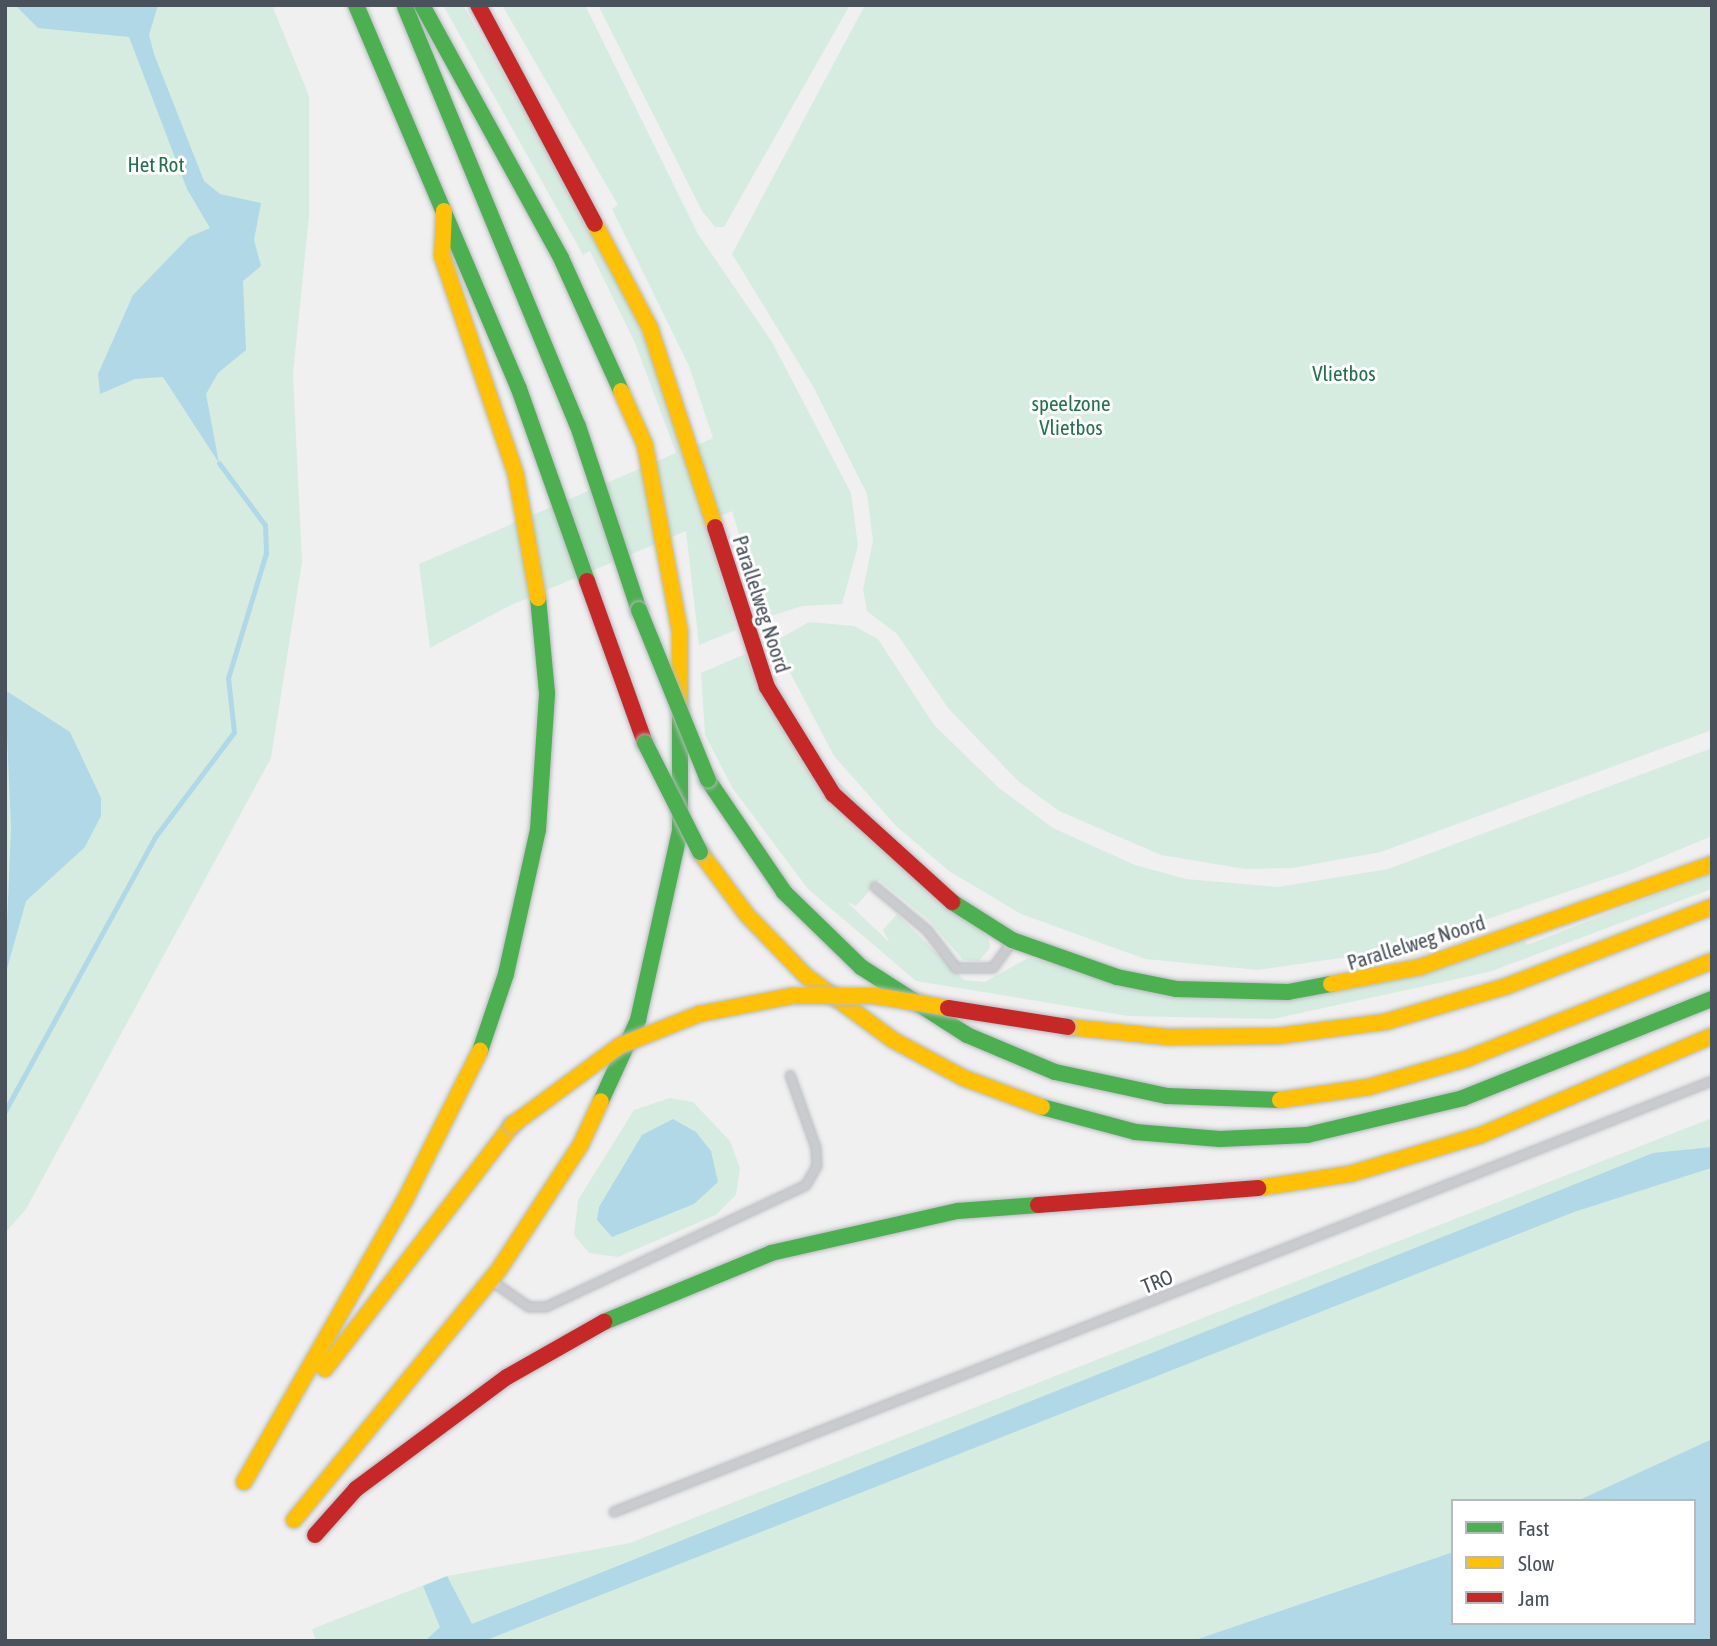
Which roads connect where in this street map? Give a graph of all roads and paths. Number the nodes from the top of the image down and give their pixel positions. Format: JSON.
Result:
{"nodes":[{"id":1,"x":356,"y":5,"type":"edge"},
{"id":2,"x":404,"y":5,"type":"edge"},
{"id":3,"x":422,"y":5,"type":"edge"},
{"id":4,"x":478,"y":5,"type":"edge"},
{"id":5,"x":494,"y":5,"type":"edge"},
{"id":6,"x":444,"y":211,"type":"junction"},
{"id":7,"x":1712,"y":849,"type":"edge"},
{"id":8,"x":1712,"y":864,"type":"edge"},
{"id":9,"x":875,"y":887,"type":"dead end"},
{"id":10,"x":1712,"y":907,"type":"edge"},
{"id":11,"x":1012,"y":940,"type":"junction"},
{"id":12,"x":1712,"y":961,"type":"edge"},
{"id":13,"x":1712,"y":999,"type":"edge"},
{"id":14,"x":1712,"y":1036,"type":"edge"},
{"id":15,"x":790,"y":1075,"type":"dead end"},
{"id":16,"x":1712,"y":1081,"type":"edge"},
{"id":17,"x":491,"y":1280,"type":"junction"},
{"id":18,"x":614,"y":1512,"type":"dead end"},
{"id":19,"x":294,"y":1520,"type":"dead end"},
{"id":20,"x":315,"y":1535,"type":"dead end"}],
"edges":[{"from":1,"to":6,"type":"highway"},
{"from":2,"to":12,"type":"highway","bridge":true},
{"from":3,"to":17,"type":"highway"},
{"from":4,"to":11,"type":"highway","name":"Parallelweg Noord"},
{"from":5,"to":7,"type":"highway","name":"Parallelweg Noord"},
{"from":6,"to":10,"type":"highway","bridge":true},
{"from":6,"to":13,"type":"highway","bridge":true},
{"from":8,"to":11,"type":"highway","name":"Parallelweg Noord"},
{"from":9,"to":11,"type":"lane"},
{"from":14,"to":20,"type":"highway"},
{"from":15,"to":17,"type":"lane"},
{"from":16,"to":18,"type":"lane","name":"TRO"},
{"from":17,"to":19,"type":"highway"}]}
